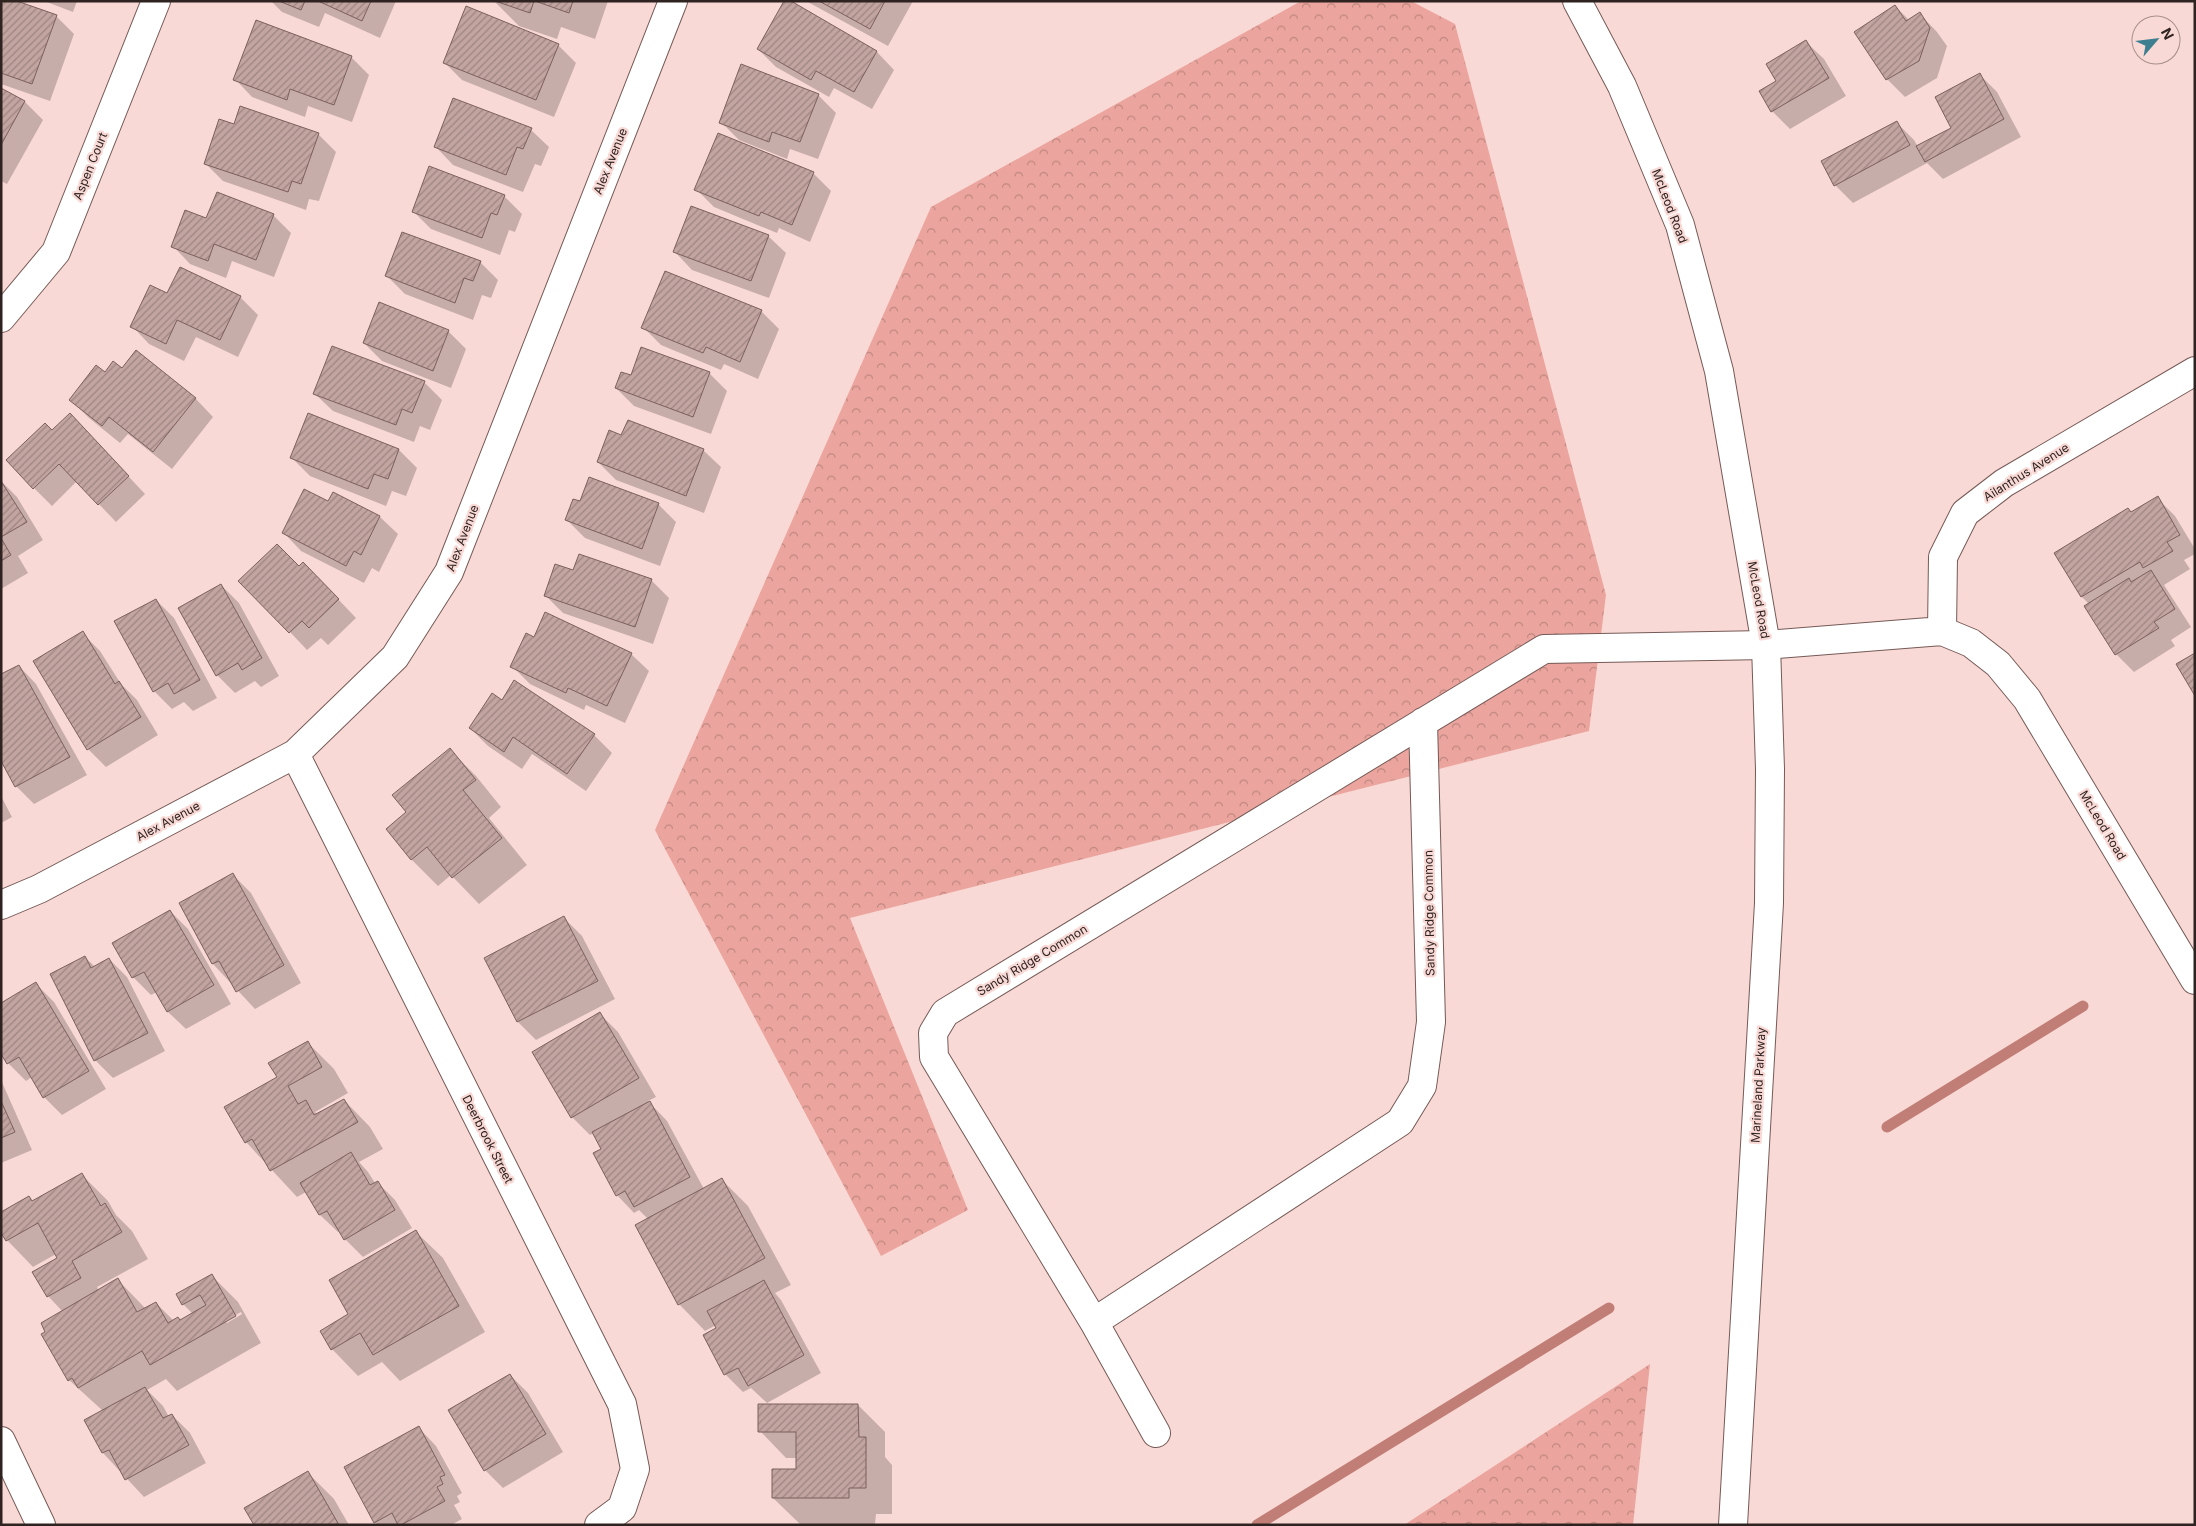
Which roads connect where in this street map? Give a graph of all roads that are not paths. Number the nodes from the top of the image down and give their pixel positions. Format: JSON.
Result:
{"nodes":[{"id":1,"x":156,"y":1,"type":"edge"},
{"id":2,"x":673,"y":1,"type":"edge"},
{"id":3,"x":1577,"y":1,"type":"edge"},
{"id":4,"x":1,"y":318,"type":"edge"},
{"id":5,"x":2195,"y":371,"type":"edge"},
{"id":6,"x":1942,"y":630,"type":"junction"},
{"id":7,"x":1766,"y":645,"type":"junction"},
{"id":8,"x":1424,"y":722,"type":"junction"},
{"id":9,"x":295,"y":754,"type":"junction"},
{"id":10,"x":1,"y":905,"type":"edge"},
{"id":11,"x":2195,"y":980,"type":"edge"},
{"id":12,"x":1094,"y":1322,"type":"junction"},
{"id":13,"x":1156,"y":1433,"type":"dead end"},
{"id":14,"x":1,"y":1441,"type":"edge"},
{"id":15,"x":41,"y":1525,"type":"edge"},
{"id":16,"x":600,"y":1525,"type":"edge"},
{"id":17,"x":1733,"y":1525,"type":"edge"}],
"edges":[{"from":1,"to":4,"type":"street","name":"Aspen Court"},
{"from":2,"to":9,"type":"street","name":"Alex Avenue"},
{"from":3,"to":7,"type":"street","name":"McLeod Road"},
{"from":5,"to":6,"type":"street","name":"Ailanthus Avenue"},
{"from":6,"to":7,"type":"street","name":"McLeod Road"},
{"from":6,"to":11,"type":"street","name":"McLeod Road"},
{"from":7,"to":8,"type":"street","name":"Sandy Ridge Common"},
{"from":7,"to":17,"type":"street","name":"Marineland Parkway"},
{"from":8,"to":12,"type":"street","name":"Sandy Ridge Common"},
{"from":8,"to":12,"type":"street","name":"Sandy Ridge Common"},
{"from":9,"to":10,"type":"street","name":"Alex Avenue"},
{"from":9,"to":16,"type":"street","name":"Deerbrook Street"},
{"from":12,"to":13,"type":"street","name":"Sandy Ridge Common"},
{"from":14,"to":15,"type":"street"}]}
